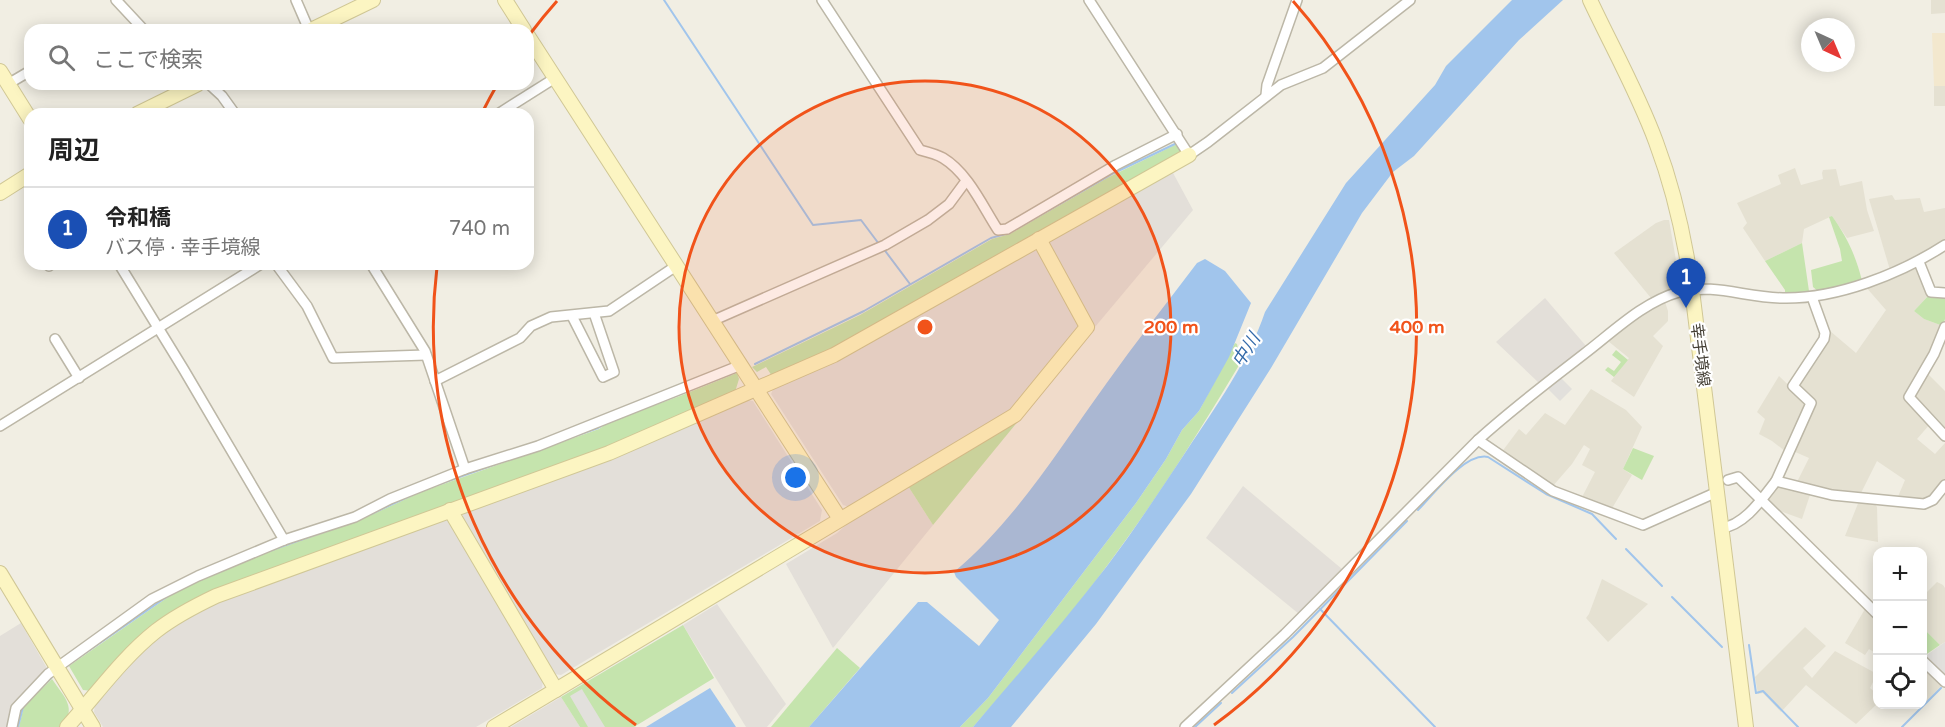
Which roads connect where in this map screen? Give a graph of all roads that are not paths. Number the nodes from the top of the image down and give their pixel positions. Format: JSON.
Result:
{"nodes":[{"id":1,"x":116,"y":0,"type":"edge"},
{"id":2,"x":296,"y":0,"type":"edge"},
{"id":3,"x":373,"y":0,"type":"edge"},
{"id":4,"x":505,"y":0,"type":"edge"},
{"id":5,"x":822,"y":0,"type":"edge"},
{"id":6,"x":1089,"y":0,"type":"edge"},
{"id":7,"x":1297,"y":0,"type":"edge"},
{"id":8,"x":1410,"y":0,"type":"edge"},
{"id":9,"x":1591,"y":3,"type":"edge"},
{"id":10,"x":138,"y":24,"type":"edge"},
{"id":11,"x":307,"y":24,"type":"edge"},
{"id":12,"x":323,"y":24,"type":"edge"},
{"id":13,"x":520,"y":24,"type":"edge"},
{"id":14,"x":534,"y":45,"type":"edge"},
{"id":15,"x":0,"y":71,"type":"edge"},
{"id":16,"x":24,"y":75,"type":"edge"},
{"id":17,"x":555,"y":78,"type":"junction"},
{"id":18,"x":8,"y":84,"type":"junction"},
{"id":19,"x":186,"y":90,"type":"edge"},
{"id":20,"x":216,"y":90,"type":"edge"},
{"id":21,"x":1266,"y":95,"type":"junction"},
{"id":22,"x":149,"y":108,"type":"edge"},
{"id":23,"x":231,"y":108,"type":"edge"},
{"id":24,"x":508,"y":108,"type":"edge"},
{"id":25,"x":24,"y":109,"type":"edge"},
{"id":26,"x":1177,"y":134,"type":"junction"},
{"id":27,"x":1189,"y":154,"type":"junction"},
{"id":28,"x":24,"y":178,"type":"edge"},
{"id":29,"x":966,"y":181,"type":"junction"},
{"id":30,"x":0,"y":193,"type":"edge"},
{"id":31,"x":1039,"y":239,"type":"junction"},
{"id":32,"x":1945,"y":245,"type":"edge"},
{"id":33,"x":1919,"y":262,"type":"junction"},
{"id":34,"x":676,"y":266,"type":"junction"},
{"id":35,"x":123,"y":270,"type":"edge"},
{"id":36,"x":251,"y":270,"type":"edge"},
{"id":37,"x":280,"y":270,"type":"edge"},
{"id":38,"x":375,"y":270,"type":"edge"},
{"id":39,"x":1692,"y":290,"type":"junction"},
{"id":40,"x":1945,"y":293,"type":"edge"},
{"id":41,"x":1812,"y":297,"type":"junction"},
{"id":42,"x":594,"y":314,"type":"junction"},
{"id":43,"x":572,"y":316,"type":"junction"},
{"id":44,"x":712,"y":321,"type":"junction"},
{"id":45,"x":1945,"y":327,"type":"edge"},
{"id":46,"x":158,"y":329,"type":"junction"},
{"id":47,"x":55,"y":339,"type":"dead end"},
{"id":48,"x":426,"y":355,"type":"junction"},
{"id":49,"x":741,"y":365,"type":"junction"},
{"id":50,"x":79,"y":378,"type":"junction"},
{"id":51,"x":435,"y":381,"type":"junction"},
{"id":52,"x":756,"y":389,"type":"junction"},
{"id":53,"x":0,"y":426,"type":"edge"},
{"id":54,"x":1945,"y":436,"type":"edge"},
{"id":55,"x":1478,"y":440,"type":"junction"},
{"id":56,"x":465,"y":469,"type":"junction"},
{"id":57,"x":1728,"y":480,"type":"dead end"},
{"id":58,"x":1776,"y":482,"type":"junction"},
{"id":59,"x":1945,"y":485,"type":"edge"},
{"id":60,"x":1717,"y":492,"type":"junction"},
{"id":61,"x":1761,"y":500,"type":"junction"},
{"id":62,"x":450,"y":510,"type":"junction"},
{"id":63,"x":840,"y":519,"type":"junction"},
{"id":64,"x":1721,"y":528,"type":"junction"},
{"id":65,"x":284,"y":540,"type":"junction"},
{"id":66,"x":0,"y":573,"type":"edge"},
{"id":67,"x":1873,"y":610,"type":"edge"},
{"id":68,"x":1927,"y":664,"type":"edge"},
{"id":69,"x":57,"y":667,"type":"junction"},
{"id":70,"x":1945,"y":682,"type":"edge"},
{"id":71,"x":556,"y":690,"type":"junction"},
{"id":72,"x":83,"y":709,"type":"junction"},
{"id":73,"x":12,"y":727,"type":"edge"},
{"id":74,"x":67,"y":727,"type":"edge"},
{"id":75,"x":93,"y":727,"type":"edge"},
{"id":76,"x":494,"y":727,"type":"edge"},
{"id":77,"x":1185,"y":727,"type":"edge"},
{"id":78,"x":1746,"y":727,"type":"edge"}],
"edges":[{"from":1,"to":10,"type":"street"},
{"from":2,"to":11,"type":"street"},
{"from":3,"to":12,"type":"street"},
{"from":4,"to":13,"type":"street"},
{"from":5,"to":29,"type":"street"},
{"from":6,"to":26,"type":"street"},
{"from":7,"to":21,"type":"street"},
{"from":8,"to":21,"type":"street"},
{"from":9,"to":39,"type":"street","name":"幸手境線"},
{"from":14,"to":17,"type":"street"},
{"from":15,"to":18,"type":"street"},
{"from":16,"to":18,"type":"street"},
{"from":17,"to":24,"type":"street"},
{"from":17,"to":34,"type":"street"},
{"from":18,"to":25,"type":"street"},
{"from":19,"to":22,"type":"street"},
{"from":20,"to":23,"type":"street"},
{"from":21,"to":27,"type":"street"},
{"from":26,"to":27,"type":"street"},
{"from":26,"to":29,"type":"street"},
{"from":27,"to":31,"type":"street"},
{"from":28,"to":30,"type":"street"},
{"from":29,"to":44,"type":"street"},
{"from":31,"to":52,"type":"street"},
{"from":31,"to":63,"type":"street"},
{"from":32,"to":33,"type":"street"},
{"from":33,"to":40,"type":"street"},
{"from":33,"to":41,"type":"street"},
{"from":34,"to":42,"type":"street"},
{"from":34,"to":44,"type":"street"},
{"from":35,"to":46,"type":"street"},
{"from":36,"to":46,"type":"street"},
{"from":37,"to":48,"type":"street"},
{"from":38,"to":48,"type":"street"},
{"from":39,"to":41,"type":"street"},
{"from":39,"to":55,"type":"street"},
{"from":39,"to":60,"type":"street","name":"幸手境線"},
{"from":41,"to":58,"type":"street"},
{"from":42,"to":43,"type":"street"},
{"from":42,"to":43,"type":"street"},
{"from":43,"to":51,"type":"street"},
{"from":44,"to":49,"type":"street"},
{"from":45,"to":54,"type":"street"},
{"from":46,"to":50,"type":"street"},
{"from":46,"to":65,"type":"street"},
{"from":47,"to":50,"type":"street"},
{"from":48,"to":51,"type":"street"},
{"from":49,"to":52,"type":"street"},
{"from":49,"to":56,"type":"street"},
{"from":50,"to":53,"type":"street"},
{"from":51,"to":56,"type":"street"},
{"from":52,"to":62,"type":"street"},
{"from":52,"to":63,"type":"street"},
{"from":55,"to":60,"type":"street"},
{"from":55,"to":77,"type":"street"},
{"from":56,"to":65,"type":"street"},
{"from":57,"to":61,"type":"street"},
{"from":58,"to":59,"type":"street"},
{"from":58,"to":61,"type":"street"},
{"from":60,"to":64,"type":"street","name":"幸手境線"},
{"from":61,"to":64,"type":"street"},
{"from":61,"to":67,"type":"street"},
{"from":62,"to":71,"type":"street"},
{"from":62,"to":72,"type":"street"},
{"from":63,"to":71,"type":"street"},
{"from":64,"to":78,"type":"street","name":"幸手境線"},
{"from":65,"to":69,"type":"street"},
{"from":66,"to":69,"type":"street"},
{"from":68,"to":70,"type":"street"},
{"from":69,"to":72,"type":"street"},
{"from":69,"to":73,"type":"street"},
{"from":71,"to":76,"type":"street"},
{"from":72,"to":74,"type":"street"},
{"from":72,"to":75,"type":"street"}]}
